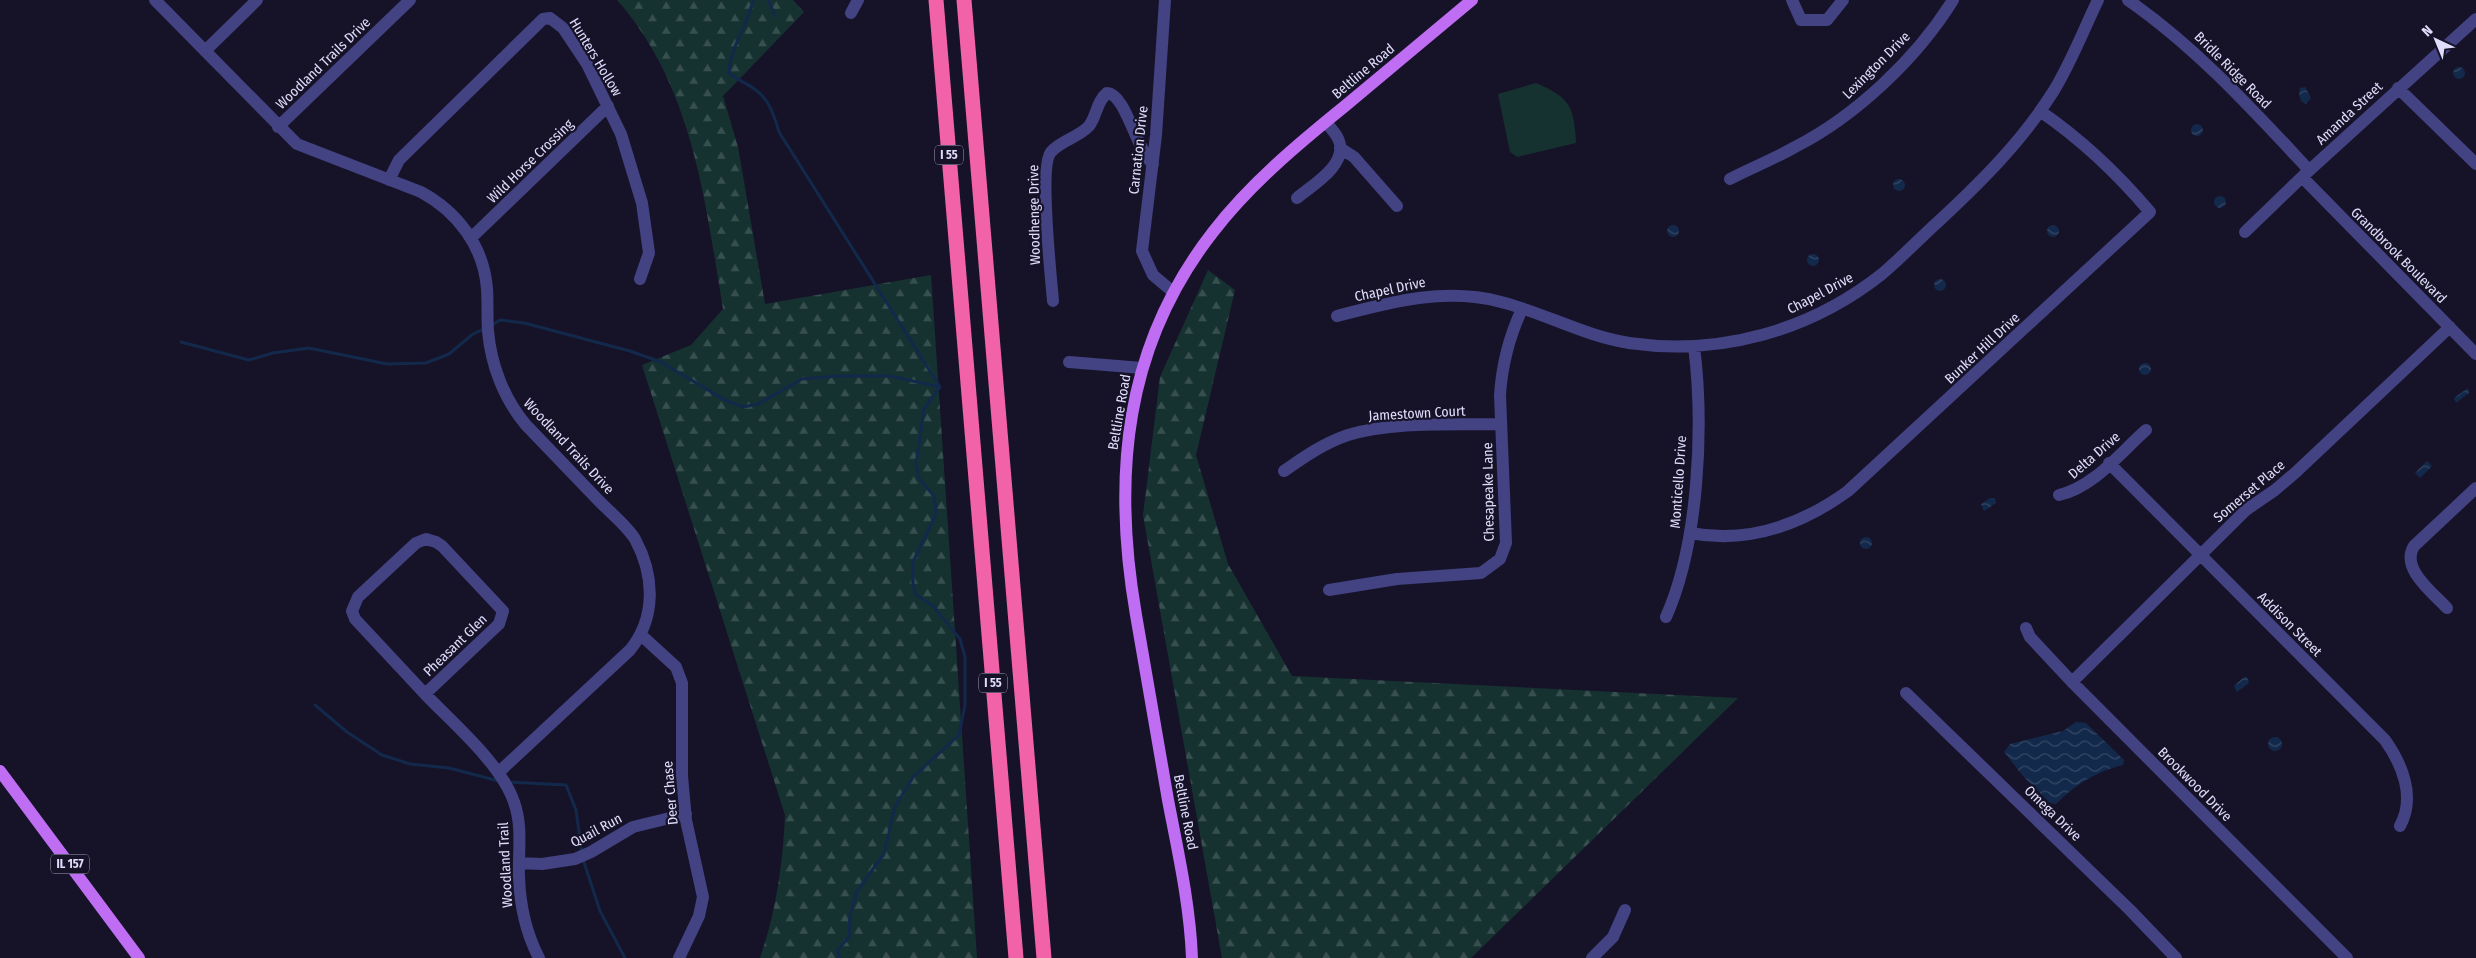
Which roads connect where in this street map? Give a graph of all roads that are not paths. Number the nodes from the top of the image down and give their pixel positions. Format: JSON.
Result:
{"nodes":[{"id":1,"x":155,"y":0,"type":"edge"},
{"id":2,"x":257,"y":0,"type":"edge"},
{"id":3,"x":410,"y":0,"type":"edge"},
{"id":4,"x":858,"y":0,"type":"edge"},
{"id":5,"x":936,"y":0,"type":"edge"},
{"id":6,"x":964,"y":0,"type":"edge"},
{"id":7,"x":1165,"y":0,"type":"edge"},
{"id":8,"x":1472,"y":0,"type":"edge"},
{"id":9,"x":1792,"y":0,"type":"edge"},
{"id":10,"x":1843,"y":0,"type":"edge"},
{"id":11,"x":1953,"y":0,"type":"edge"},
{"id":12,"x":2098,"y":0,"type":"edge"},
{"id":13,"x":2128,"y":0,"type":"edge"},
{"id":14,"x":851,"y":13,"type":"dead end"},
{"id":15,"x":2476,"y":19,"type":"edge"},
{"id":16,"x":205,"y":51,"type":"junction"},
{"id":17,"x":2398,"y":88,"type":"junction"},
{"id":18,"x":608,"y":106,"type":"junction"},
{"id":19,"x":2040,"y":111,"type":"junction"},
{"id":20,"x":1326,"y":122,"type":"junction"},
{"id":21,"x":278,"y":127,"type":"junction"},
{"id":22,"x":1340,"y":148,"type":"junction"},
{"id":23,"x":1153,"y":164,"type":"junction"},
{"id":24,"x":2476,"y":164,"type":"edge"},
{"id":25,"x":2305,"y":174,"type":"junction"},
{"id":26,"x":1730,"y":179,"type":"dead end"},
{"id":27,"x":389,"y":180,"type":"junction"},
{"id":28,"x":1297,"y":198,"type":"dead end"},
{"id":29,"x":1397,"y":206,"type":"dead end"},
{"id":30,"x":2244,"y":232,"type":"dead end"},
{"id":31,"x":472,"y":237,"type":"junction"},
{"id":32,"x":640,"y":279,"type":"dead end"},
{"id":33,"x":1173,"y":292,"type":"junction"},
{"id":34,"x":1052,"y":301,"type":"dead end"},
{"id":35,"x":1522,"y":309,"type":"junction"},
{"id":36,"x":1337,"y":316,"type":"dead end"},
{"id":37,"x":2450,"y":327,"type":"junction"},
{"id":38,"x":1694,"y":346,"type":"junction"},
{"id":39,"x":2476,"y":354,"type":"edge"},
{"id":40,"x":1069,"y":362,"type":"dead end"},
{"id":41,"x":1142,"y":368,"type":"junction"},
{"id":42,"x":1501,"y":424,"type":"junction"},
{"id":43,"x":2146,"y":430,"type":"dead end"},
{"id":44,"x":2109,"y":463,"type":"junction"},
{"id":45,"x":1284,"y":470,"type":"dead end"},
{"id":46,"x":2476,"y":488,"type":"edge"},
{"id":47,"x":2059,"y":495,"type":"dead end"},
{"id":48,"x":1690,"y":533,"type":"junction"},
{"id":49,"x":2199,"y":555,"type":"junction"},
{"id":50,"x":1328,"y":590,"type":"dead end"},
{"id":51,"x":2447,"y":608,"type":"dead end"},
{"id":52,"x":1666,"y":617,"type":"dead end"},
{"id":53,"x":2026,"y":628,"type":"dead end"},
{"id":54,"x":641,"y":635,"type":"junction"},
{"id":55,"x":2072,"y":682,"type":"junction"},
{"id":56,"x":1906,"y":693,"type":"dead end"},
{"id":57,"x":425,"y":694,"type":"junction"},
{"id":58,"x":0,"y":771,"type":"edge"},
{"id":59,"x":499,"y":772,"type":"junction"},
{"id":60,"x":686,"y":814,"type":"junction"},
{"id":61,"x":2400,"y":826,"type":"dead end"},
{"id":62,"x":519,"y":863,"type":"junction"},
{"id":63,"x":1625,"y":910,"type":"dead end"},
{"id":64,"x":139,"y":958,"type":"edge"},
{"id":65,"x":539,"y":958,"type":"edge"},
{"id":66,"x":679,"y":958,"type":"edge"},
{"id":67,"x":1016,"y":958,"type":"edge"},
{"id":68,"x":1044,"y":958,"type":"edge"},
{"id":69,"x":1192,"y":958,"type":"edge"},
{"id":70,"x":1592,"y":958,"type":"edge"},
{"id":71,"x":2176,"y":958,"type":"edge"},
{"id":72,"x":2347,"y":958,"type":"edge"}],
"edges":[{"from":1,"to":16,"type":"street","name":"Woodland Trails Drive"},
{"from":2,"to":16,"type":"street"},
{"from":3,"to":21,"type":"street","name":"Woodland Trails Drive"},
{"from":4,"to":14,"type":"street"},
{"from":5,"to":67,"type":"highway","number":"I 55"},
{"from":6,"to":68,"type":"highway","number":"I 55"},
{"from":7,"to":23,"type":"street","name":"Carnation Drive"},
{"from":8,"to":20,"type":"main road","name":"Beltline Road"},
{"from":9,"to":10,"type":"street"},
{"from":11,"to":26,"type":"street","name":"Lexington Drive"},
{"from":12,"to":19,"type":"street","name":"Chapel Drive"},
{"from":13,"to":25,"type":"street","name":"Bridle Ridge Road"},
{"from":15,"to":17,"type":"street","name":"Amanda Street"},
{"from":16,"to":21,"type":"street","name":"Woodland Trails Drive"},
{"from":17,"to":24,"type":"street"},
{"from":17,"to":25,"type":"street","name":"Amanda Street"},
{"from":18,"to":27,"type":"street","name":"Hunters Hollow"},
{"from":18,"to":31,"type":"street","name":"Wild Horse Crossing"},
{"from":18,"to":32,"type":"street","name":"Hunters Hollow"},
{"from":19,"to":38,"type":"street","name":"Chapel Drive"},
{"from":19,"to":48,"type":"street","name":"Bunker Hill Drive"},
{"from":20,"to":22,"type":"street"},
{"from":20,"to":33,"type":"main road","name":"Beltline Road"},
{"from":21,"to":27,"type":"street","name":"Woodland Trails Drive"},
{"from":22,"to":28,"type":"street"},
{"from":22,"to":29,"type":"street"},
{"from":23,"to":33,"type":"street","name":"Carnation Drive"},
{"from":23,"to":34,"type":"street","name":"Woodhenge Drive"},
{"from":25,"to":30,"type":"street","name":"Amanda Street"},
{"from":25,"to":37,"type":"street","name":"Grandbrook Boulevard"},
{"from":27,"to":31,"type":"street","name":"Woodland Trails Drive"},
{"from":31,"to":54,"type":"street","name":"Woodland Trails Drive"},
{"from":33,"to":41,"type":"main road","name":"Beltline Road"},
{"from":35,"to":36,"type":"street","name":"Chapel Drive"},
{"from":35,"to":38,"type":"street","name":"Chapel Drive"},
{"from":35,"to":42,"type":"street","name":"Chesapeake Lane"},
{"from":37,"to":39,"type":"street","name":"Grandbrook Boulevard"},
{"from":37,"to":49,"type":"street","name":"Somerset Place"},
{"from":38,"to":48,"type":"street","name":"Monticello Drive"},
{"from":40,"to":41,"type":"street"},
{"from":41,"to":69,"type":"main road","name":"Beltline Road"},
{"from":42,"to":45,"type":"street","name":"Jamestown Court"},
{"from":42,"to":50,"type":"street","name":"Chesapeake Lane"},
{"from":43,"to":44,"type":"street","name":"Delta Drive"},
{"from":44,"to":47,"type":"street","name":"Delta Drive"},
{"from":44,"to":49,"type":"street","name":"Addison Street"},
{"from":46,"to":51,"type":"street"},
{"from":48,"to":52,"type":"street","name":"Monticello Drive"},
{"from":49,"to":55,"type":"street","name":"Somerset Place"},
{"from":49,"to":61,"type":"street","name":"Addison Street"},
{"from":53,"to":55,"type":"street","name":"Brookwood Drive"},
{"from":54,"to":59,"type":"street","name":"Woodland Trails Drive"},
{"from":54,"to":60,"type":"street","name":"Deer Chase"},
{"from":55,"to":72,"type":"street","name":"Brookwood Drive"},
{"from":56,"to":71,"type":"street","name":"Omega Drive"},
{"from":57,"to":57,"type":"street","name":"Pheasant Glen"},
{"from":57,"to":59,"type":"street","name":"Pheasant Glen"},
{"from":58,"to":64,"type":"main road","number":"IL 157"},
{"from":59,"to":62,"type":"street","name":"Woodland Trail"},
{"from":60,"to":62,"type":"street","name":"Quail Run"},
{"from":60,"to":66,"type":"street","name":"Deer Chase"},
{"from":62,"to":65,"type":"street","name":"Woodland Trail"},
{"from":63,"to":70,"type":"street"}]}
